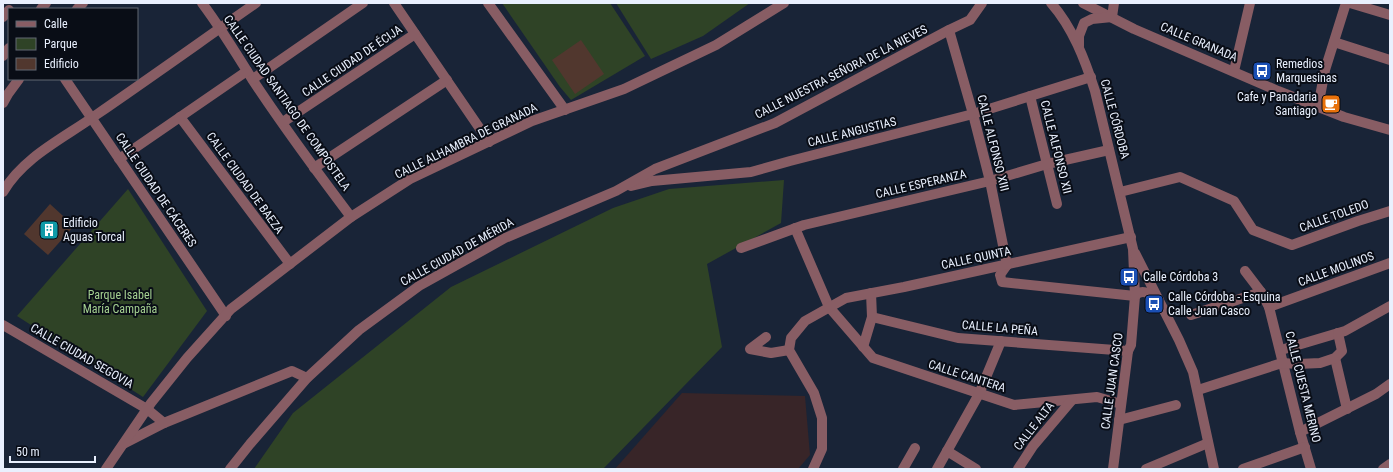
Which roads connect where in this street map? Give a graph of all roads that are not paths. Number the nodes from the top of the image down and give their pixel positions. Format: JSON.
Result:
{"nodes":[{"id":1,"x":202,"y":3,"type":"edge"},
{"id":2,"x":256,"y":3,"type":"edge"},
{"id":3,"x":363,"y":3,"type":"edge"},
{"id":4,"x":394,"y":3,"type":"edge"},
{"id":5,"x":488,"y":3,"type":"edge"},
{"id":6,"x":784,"y":3,"type":"edge"},
{"id":7,"x":982,"y":3,"type":"edge"},
{"id":8,"x":1051,"y":3,"type":"edge"},
{"id":9,"x":1083,"y":3,"type":"edge"},
{"id":10,"x":1114,"y":3,"type":"edge"},
{"id":11,"x":1250,"y":3,"type":"edge"},
{"id":12,"x":1346,"y":3,"type":"edge"},
{"id":13,"x":1350,"y":3,"type":"edge"},
{"id":14,"x":1390,"y":15,"type":"edge"},
{"id":15,"x":1112,"y":17,"type":"junction"},
{"id":16,"x":220,"y":28,"type":"junction"},
{"id":17,"x":949,"y":30,"type":"junction"},
{"id":18,"x":415,"y":34,"type":"junction"},
{"id":19,"x":1334,"y":42,"type":"junction"},
{"id":20,"x":1080,"y":51,"type":"junction"},
{"id":21,"x":1390,"y":60,"type":"edge"},
{"id":22,"x":1234,"y":71,"type":"junction"},
{"id":23,"x":250,"y":75,"type":"junction"},
{"id":24,"x":1091,"y":77,"type":"junction"},
{"id":25,"x":18,"y":80,"type":"edge"},
{"id":26,"x":66,"y":80,"type":"edge"},
{"id":27,"x":447,"y":80,"type":"junction"},
{"id":28,"x":1030,"y":96,"type":"junction"},
{"id":29,"x":3,"y":103,"type":"edge"},
{"id":30,"x":1318,"y":107,"type":"junction"},
{"id":31,"x":565,"y":110,"type":"junction"},
{"id":32,"x":973,"y":114,"type":"junction"},
{"id":33,"x":180,"y":117,"type":"junction"},
{"id":34,"x":92,"y":118,"type":"junction"},
{"id":35,"x":283,"y":122,"type":"junction"},
{"id":36,"x":1390,"y":130,"type":"edge"},
{"id":37,"x":489,"y":142,"type":"junction"},
{"id":38,"x":1109,"y":150,"type":"junction"},
{"id":39,"x":119,"y":159,"type":"junction"},
{"id":40,"x":1047,"y":164,"type":"junction"},
{"id":41,"x":314,"y":168,"type":"junction"},
{"id":42,"x":990,"y":181,"type":"junction"},
{"id":43,"x":4,"y":186,"type":"edge"},
{"id":44,"x":616,"y":191,"type":"junction"},
{"id":45,"x":1120,"y":192,"type":"junction"},
{"id":46,"x":1057,"y":204,"type":"dead end"},
{"id":47,"x":1390,"y":210,"type":"edge"},
{"id":48,"x":351,"y":217,"type":"junction"},
{"id":49,"x":795,"y":228,"type":"junction"},
{"id":50,"x":1131,"y":237,"type":"junction"},
{"id":51,"x":740,"y":248,"type":"dead end"},
{"id":52,"x":1133,"y":249,"type":"junction"},
{"id":53,"x":1390,"y":263,"type":"edge"},
{"id":54,"x":290,"y":264,"type":"junction"},
{"id":55,"x":1006,"y":265,"type":"junction"},
{"id":56,"x":1245,"y":271,"type":"dead end"},
{"id":57,"x":1261,"y":292,"type":"junction"},
{"id":58,"x":871,"y":293,"type":"junction"},
{"id":59,"x":1135,"y":296,"type":"junction"},
{"id":60,"x":1160,"y":301,"type":"junction"},
{"id":61,"x":1390,"y":306,"type":"edge"},
{"id":62,"x":829,"y":307,"type":"junction"},
{"id":63,"x":1269,"y":307,"type":"junction"},
{"id":64,"x":1191,"y":315,"type":"dead end"},
{"id":65,"x":226,"y":316,"type":"junction"},
{"id":66,"x":872,"y":317,"type":"junction"},
{"id":67,"x":3,"y":325,"type":"edge"},
{"id":68,"x":1338,"y":333,"type":"junction"},
{"id":69,"x":766,"y":337,"type":"dead end"},
{"id":70,"x":1001,"y":341,"type":"junction"},
{"id":71,"x":863,"y":347,"type":"junction"},
{"id":72,"x":789,"y":350,"type":"junction"},
{"id":73,"x":1281,"y":350,"type":"junction"},
{"id":74,"x":1128,"y":351,"type":"junction"},
{"id":75,"x":1335,"y":358,"type":"junction"},
{"id":76,"x":1282,"y":363,"type":"junction"},
{"id":77,"x":307,"y":378,"type":"junction"},
{"id":78,"x":1390,"y":384,"type":"edge"},
{"id":79,"x":1198,"y":390,"type":"junction"},
{"id":80,"x":979,"y":394,"type":"junction"},
{"id":81,"x":1072,"y":400,"type":"junction"},
{"id":82,"x":1121,"y":404,"type":"junction"},
{"id":83,"x":1176,"y":405,"type":"dead end"},
{"id":84,"x":147,"y":409,"type":"junction"},
{"id":85,"x":1347,"y":409,"type":"junction"},
{"id":86,"x":1119,"y":420,"type":"junction"},
{"id":87,"x":164,"y":423,"type":"junction"},
{"id":88,"x":1300,"y":432,"type":"junction"},
{"id":89,"x":123,"y":443,"type":"junction"},
{"id":90,"x":1208,"y":443,"type":"junction"},
{"id":91,"x":1305,"y":447,"type":"junction"},
{"id":92,"x":915,"y":448,"type":"dead end"},
{"id":93,"x":947,"y":451,"type":"junction"},
{"id":94,"x":1390,"y":464,"type":"edge"},
{"id":95,"x":106,"y":469,"type":"edge"},
{"id":96,"x":230,"y":469,"type":"edge"},
{"id":97,"x":813,"y":469,"type":"edge"},
{"id":98,"x":903,"y":469,"type":"edge"},
{"id":99,"x":937,"y":469,"type":"edge"},
{"id":100,"x":976,"y":469,"type":"edge"},
{"id":101,"x":1018,"y":469,"type":"edge"},
{"id":102,"x":1113,"y":469,"type":"edge"},
{"id":103,"x":1146,"y":469,"type":"edge"},
{"id":104,"x":1214,"y":469,"type":"edge"},
{"id":105,"x":1243,"y":469,"type":"edge"},
{"id":106,"x":1311,"y":469,"type":"edge"},
{"id":107,"x":1383,"y":469,"type":"edge"}],
"edges":[{"from":1,"to":16,"type":"street","name":"CALLE CIUDAD SANTIAGO DE COMPOSTELA"},
{"from":2,"to":16,"type":"street"},
{"from":3,"to":23,"type":"street"},
{"from":4,"to":18,"type":"street"},
{"from":5,"to":31,"type":"street"},
{"from":6,"to":31,"type":"street","name":"CALLE ALHAMBRA DE GRANADA"},
{"from":7,"to":17,"type":"street","name":"CALLE NUESTRA SEÑORA DE LA NIEVES"},
{"from":8,"to":20,"type":"street","name":"CALLE CÓRDOBA"},
{"from":9,"to":15,"type":"street","name":"CALLE GRANADA"},
{"from":10,"to":15,"type":"street"},
{"from":11,"to":22,"type":"street"},
{"from":12,"to":19,"type":"street"},
{"from":13,"to":14,"type":"street"},
{"from":15,"to":20,"type":"street"},
{"from":15,"to":22,"type":"street","name":"CALLE GRANADA"},
{"from":16,"to":23,"type":"street","name":"CALLE CIUDAD SANTIAGO DE COMPOSTELA"},
{"from":16,"to":34,"type":"street"},
{"from":17,"to":32,"type":"street","name":"CALLE ALFONSO XIII"},
{"from":17,"to":44,"type":"street","name":"CALLE NUESTRA SEÑORA DE LA NIEVES"},
{"from":18,"to":27,"type":"street"},
{"from":18,"to":35,"type":"street","name":"CALLE CIUDAD DE ÉCIJA"},
{"from":19,"to":21,"type":"street"},
{"from":19,"to":30,"type":"street"},
{"from":20,"to":24,"type":"street","name":"CALLE CÓRDOBA"},
{"from":22,"to":30,"type":"street","name":"CALLE GRANADA"},
{"from":23,"to":33,"type":"street"},
{"from":23,"to":35,"type":"street","name":"CALLE CIUDAD SANTIAGO DE COMPOSTELA"},
{"from":24,"to":28,"type":"street","name":"CALLE ANGUSTIAS"},
{"from":24,"to":38,"type":"street","name":"CALLE CÓRDOBA"},
{"from":25,"to":29,"type":"street"},
{"from":26,"to":34,"type":"street","name":"CALLE CIUDAD DE CÁCERES"},
{"from":27,"to":37,"type":"street"},
{"from":27,"to":41,"type":"street"},
{"from":28,"to":32,"type":"street","name":"CALLE ANGUSTIAS"},
{"from":28,"to":40,"type":"street","name":"CALLE ALFONSO XII"},
{"from":30,"to":36,"type":"street","name":"CALLE GRANADA"},
{"from":31,"to":37,"type":"street","name":"CALLE ALHAMBRA DE GRANADA"},
{"from":32,"to":42,"type":"street","name":"CALLE ALFONSO XIII"},
{"from":32,"to":44,"type":"street","name":"CALLE ANGUSTIAS"},
{"from":33,"to":39,"type":"street"},
{"from":33,"to":54,"type":"street","name":"CALLE CIUDAD DE BAEZA"},
{"from":34,"to":39,"type":"street","name":"CALLE CIUDAD DE CÁCERES"},
{"from":34,"to":43,"type":"street"},
{"from":35,"to":41,"type":"street","name":"CALLE CIUDAD SANTIAGO DE COMPOSTELA"},
{"from":37,"to":48,"type":"street","name":"CALLE ALHAMBRA DE GRANADA"},
{"from":38,"to":40,"type":"street","name":"CALLE ESPERANZA"},
{"from":38,"to":45,"type":"street","name":"CALLE CÓRDOBA"},
{"from":39,"to":65,"type":"street","name":"CALLE CIUDAD DE CÁCERES"},
{"from":40,"to":42,"type":"street","name":"CALLE ESPERANZA"},
{"from":40,"to":46,"type":"street","name":"CALLE ALFONSO XII"},
{"from":41,"to":48,"type":"street","name":"CALLE CIUDAD SANTIAGO DE COMPOSTELA"},
{"from":42,"to":49,"type":"street","name":"CALLE ESPERANZA"},
{"from":42,"to":55,"type":"street","name":"CALLE ALFONSO XIII"},
{"from":44,"to":77,"type":"street","name":"CALLE CIUDAD DE MÉRIDA"},
{"from":45,"to":47,"type":"street","name":"CALLE TOLEDO"},
{"from":45,"to":50,"type":"street","name":"CALLE CÓRDOBA"},
{"from":48,"to":54,"type":"street","name":"CALLE ALHAMBRA DE GRANADA"},
{"from":49,"to":51,"type":"street","name":"CALLE ESPERANZA"},
{"from":49,"to":62,"type":"street","name":"CALLE CANTERA"},
{"from":50,"to":52,"type":"street","name":"CALLE CÓRDOBA"},
{"from":50,"to":55,"type":"street","name":"CALLE QUINTA"},
{"from":52,"to":59,"type":"street","name":"CALLE JUAN CASCO"},
{"from":52,"to":60,"type":"street"},
{"from":53,"to":63,"type":"street","name":"CALLE MOLINOS"},
{"from":54,"to":65,"type":"street","name":"CALLE ALHAMBRA DE GRANADA"},
{"from":55,"to":58,"type":"street","name":"CALLE QUINTA"},
{"from":55,"to":59,"type":"street"},
{"from":56,"to":57,"type":"street","name":"CALLE CUESTA MERINO"},
{"from":57,"to":63,"type":"street","name":"CALLE CUESTA MERINO"},
{"from":57,"to":64,"type":"street"},
{"from":58,"to":62,"type":"street","name":"CALLE QUINTA"},
{"from":58,"to":66,"type":"street"},
{"from":59,"to":60,"type":"street"},
{"from":59,"to":74,"type":"street","name":"CALLE JUAN CASCO"},
{"from":60,"to":79,"type":"street"},
{"from":61,"to":68,"type":"street"},
{"from":62,"to":71,"type":"street","name":"CALLE CANTERA"},
{"from":62,"to":72,"type":"street","name":"CALLE QUINTA"},
{"from":63,"to":73,"type":"street","name":"CALLE CUESTA MERINO"},
{"from":65,"to":84,"type":"street","name":"CALLE ALHAMBRA DE GRANADA"},
{"from":66,"to":70,"type":"street","name":"CALLE LA PEÑA"},
{"from":66,"to":71,"type":"street"},
{"from":67,"to":84,"type":"street","name":"CALLE CIUDAD SEGOVIA"},
{"from":68,"to":73,"type":"street"},
{"from":68,"to":75,"type":"street"},
{"from":69,"to":72,"type":"street"},
{"from":70,"to":74,"type":"street","name":"CALLE LA PEÑA"},
{"from":70,"to":80,"type":"street"},
{"from":71,"to":80,"type":"street","name":"CALLE CANTERA"},
{"from":72,"to":97,"type":"street"},
{"from":73,"to":76,"type":"street","name":"CALLE CUESTA MERINO"},
{"from":74,"to":82,"type":"street","name":"CALLE JUAN CASCO"},
{"from":75,"to":76,"type":"street"},
{"from":75,"to":85,"type":"street"},
{"from":76,"to":79,"type":"street"},
{"from":76,"to":88,"type":"street","name":"CALLE CUESTA MERINO"},
{"from":77,"to":87,"type":"street"},
{"from":77,"to":96,"type":"street","name":"CALLE CIUDAD DE MÉRIDA"},
{"from":78,"to":85,"type":"street"},
{"from":79,"to":90,"type":"street"},
{"from":80,"to":81,"type":"street","name":"CALLE CANTERA"},
{"from":80,"to":93,"type":"street"},
{"from":81,"to":82,"type":"street","name":"CALLE CANTERA"},
{"from":81,"to":101,"type":"street","name":"CALLE ALTA"},
{"from":82,"to":86,"type":"street","name":"CALLE JUAN CASCO"},
{"from":83,"to":86,"type":"street"},
{"from":84,"to":87,"type":"street","name":"CALLE CIUDAD SEGOVIA"},
{"from":84,"to":89,"type":"street","name":"CALLE ALHAMBRA DE GRANADA"},
{"from":85,"to":88,"type":"street"},
{"from":86,"to":102,"type":"street","name":"CALLE JUAN CASCO"},
{"from":87,"to":89,"type":"street"},
{"from":88,"to":91,"type":"street","name":"CALLE CUESTA MERINO"},
{"from":89,"to":95,"type":"street","name":"CALLE ALHAMBRA DE GRANADA"},
{"from":90,"to":103,"type":"street"},
{"from":90,"to":104,"type":"street"},
{"from":91,"to":105,"type":"street"},
{"from":91,"to":106,"type":"street","name":"CALLE CUESTA MERINO"},
{"from":92,"to":98,"type":"street"},
{"from":93,"to":99,"type":"street"},
{"from":93,"to":100,"type":"street"},
{"from":94,"to":107,"type":"street"}]}
